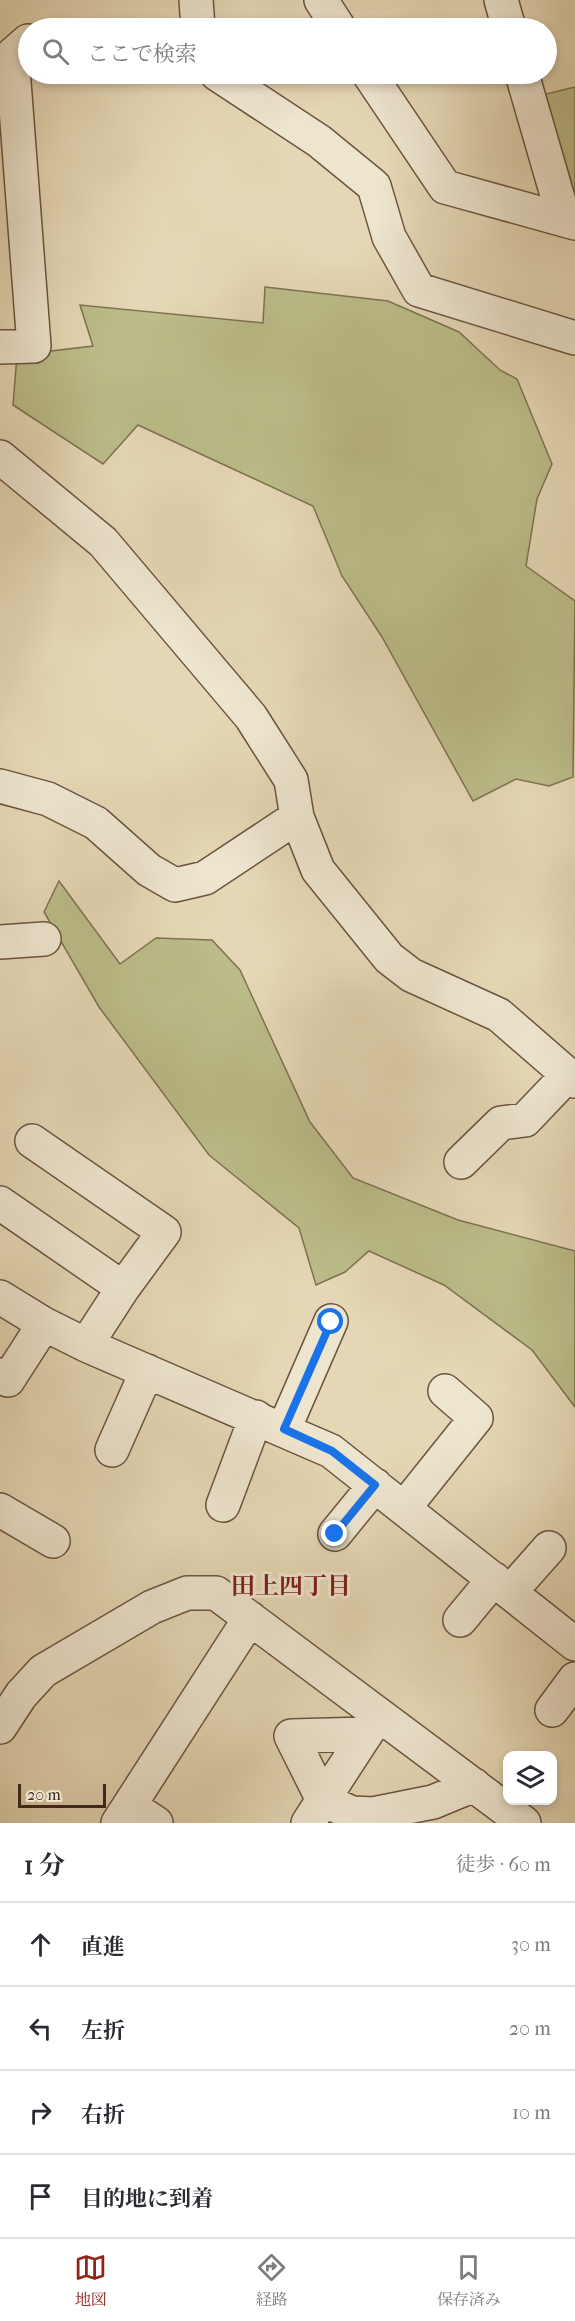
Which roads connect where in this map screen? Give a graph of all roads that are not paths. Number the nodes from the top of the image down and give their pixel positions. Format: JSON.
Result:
{"nodes":[{"id":1,"x":196,"y":0,"type":"edge"},
{"id":2,"x":321,"y":0,"type":"edge"},
{"id":3,"x":501,"y":0,"type":"edge"},
{"id":4,"x":197,"y":18,"type":"edge"},
{"id":5,"x":333,"y":18,"type":"edge"},
{"id":6,"x":506,"y":18,"type":"edge"},
{"id":7,"x":18,"y":49,"type":"edge"},
{"id":8,"x":232,"y":84,"type":"edge"},
{"id":9,"x":376,"y":84,"type":"edge"},
{"id":10,"x":525,"y":84,"type":"edge"},
{"id":11,"x":570,"y":221,"type":"edge"},
{"id":12,"x":575,"y":338,"type":"edge"},
{"id":13,"x":0,"y":347,"type":"edge"},
{"id":14,"x":3,"y":467,"type":"edge"},
{"id":15,"x":0,"y":786,"type":"edge"},
{"id":16,"x":297,"y":817,"type":"junction"},
{"id":17,"x":44,"y":939,"type":"dead end"},
{"id":18,"x":0,"y":942,"type":"edge"},
{"id":19,"x":571,"y":1078,"type":"edge"},
{"id":20,"x":32,"y":1141,"type":"dead end"},
{"id":21,"x":461,"y":1162,"type":"dead end"},
{"id":22,"x":0,"y":1203,"type":"edge"},
{"id":23,"x":123,"y":1288,"type":"junction"},
{"id":24,"x":0,"y":1297,"type":"edge"},
{"id":25,"x":331,"y":1322,"type":"dead end"},
{"id":26,"x":44,"y":1324,"type":"junction"},
{"id":27,"x":86,"y":1345,"type":"junction"},
{"id":28,"x":147,"y":1371,"type":"junction"},
{"id":29,"x":0,"y":1375,"type":"edge"},
{"id":30,"x":445,"y":1391,"type":"dead end"},
{"id":31,"x":270,"y":1423,"type":"junction"},
{"id":32,"x":112,"y":1450,"type":"dead end"},
{"id":33,"x":375,"y":1485,"type":"junction"},
{"id":34,"x":223,"y":1505,"type":"dead end"},
{"id":35,"x":404,"y":1508,"type":"junction"},
{"id":36,"x":0,"y":1510,"type":"edge"},
{"id":37,"x":335,"y":1534,"type":"dead end"},
{"id":38,"x":53,"y":1541,"type":"dead end"},
{"id":39,"x":549,"y":1548,"type":"dead end"},
{"id":40,"x":502,"y":1586,"type":"junction"},
{"id":41,"x":250,"y":1618,"type":"junction"},
{"id":42,"x":460,"y":1620,"type":"dead end"},
{"id":43,"x":575,"y":1644,"type":"edge"},
{"id":44,"x":575,"y":1679,"type":"edge"},
{"id":45,"x":552,"y":1710,"type":"dead end"},
{"id":46,"x":372,"y":1724,"type":"junction"},
{"id":47,"x":0,"y":1727,"type":"edge"},
{"id":48,"x":486,"y":1804,"type":"edge"},
{"id":49,"x":430,"y":1812,"type":"edge"},
{"id":50,"x":336,"y":1815,"type":"edge"},
{"id":51,"x":135,"y":1817,"type":"edge"},
{"id":52,"x":524,"y":1823,"type":"edge"}],
"edges":[{"from":1,"to":4,"type":"street"},
{"from":2,"to":5,"type":"street"},
{"from":3,"to":6,"type":"street"},
{"from":7,"to":13,"type":"street"},
{"from":8,"to":12,"type":"street"},
{"from":9,"to":11,"type":"street"},
{"from":10,"to":11,"type":"street"},
{"from":14,"to":16,"type":"street"},
{"from":15,"to":16,"type":"street"},
{"from":16,"to":19,"type":"street"},
{"from":17,"to":18,"type":"street"},
{"from":19,"to":21,"type":"street"},
{"from":20,"to":23,"type":"street"},
{"from":22,"to":23,"type":"street"},
{"from":23,"to":27,"type":"street"},
{"from":24,"to":26,"type":"street"},
{"from":25,"to":31,"type":"street"},
{"from":26,"to":27,"type":"street"},
{"from":26,"to":29,"type":"street"},
{"from":27,"to":28,"type":"street"},
{"from":28,"to":31,"type":"street"},
{"from":28,"to":32,"type":"street"},
{"from":30,"to":35,"type":"street"},
{"from":31,"to":33,"type":"street"},
{"from":31,"to":34,"type":"street"},
{"from":33,"to":35,"type":"street"},
{"from":33,"to":37,"type":"street"},
{"from":35,"to":40,"type":"street"},
{"from":36,"to":38,"type":"street"},
{"from":39,"to":40,"type":"street"},
{"from":40,"to":42,"type":"street"},
{"from":40,"to":43,"type":"street"},
{"from":41,"to":46,"type":"street"},
{"from":41,"to":47,"type":"street"},
{"from":41,"to":51,"type":"street"},
{"from":44,"to":45,"type":"street"},
{"from":46,"to":48,"type":"street"},
{"from":46,"to":50,"type":"street"},
{"from":46,"to":50,"type":"street"},
{"from":48,"to":49,"type":"street"},
{"from":48,"to":52,"type":"street"},
{"from":49,"to":50,"type":"street"}]}
